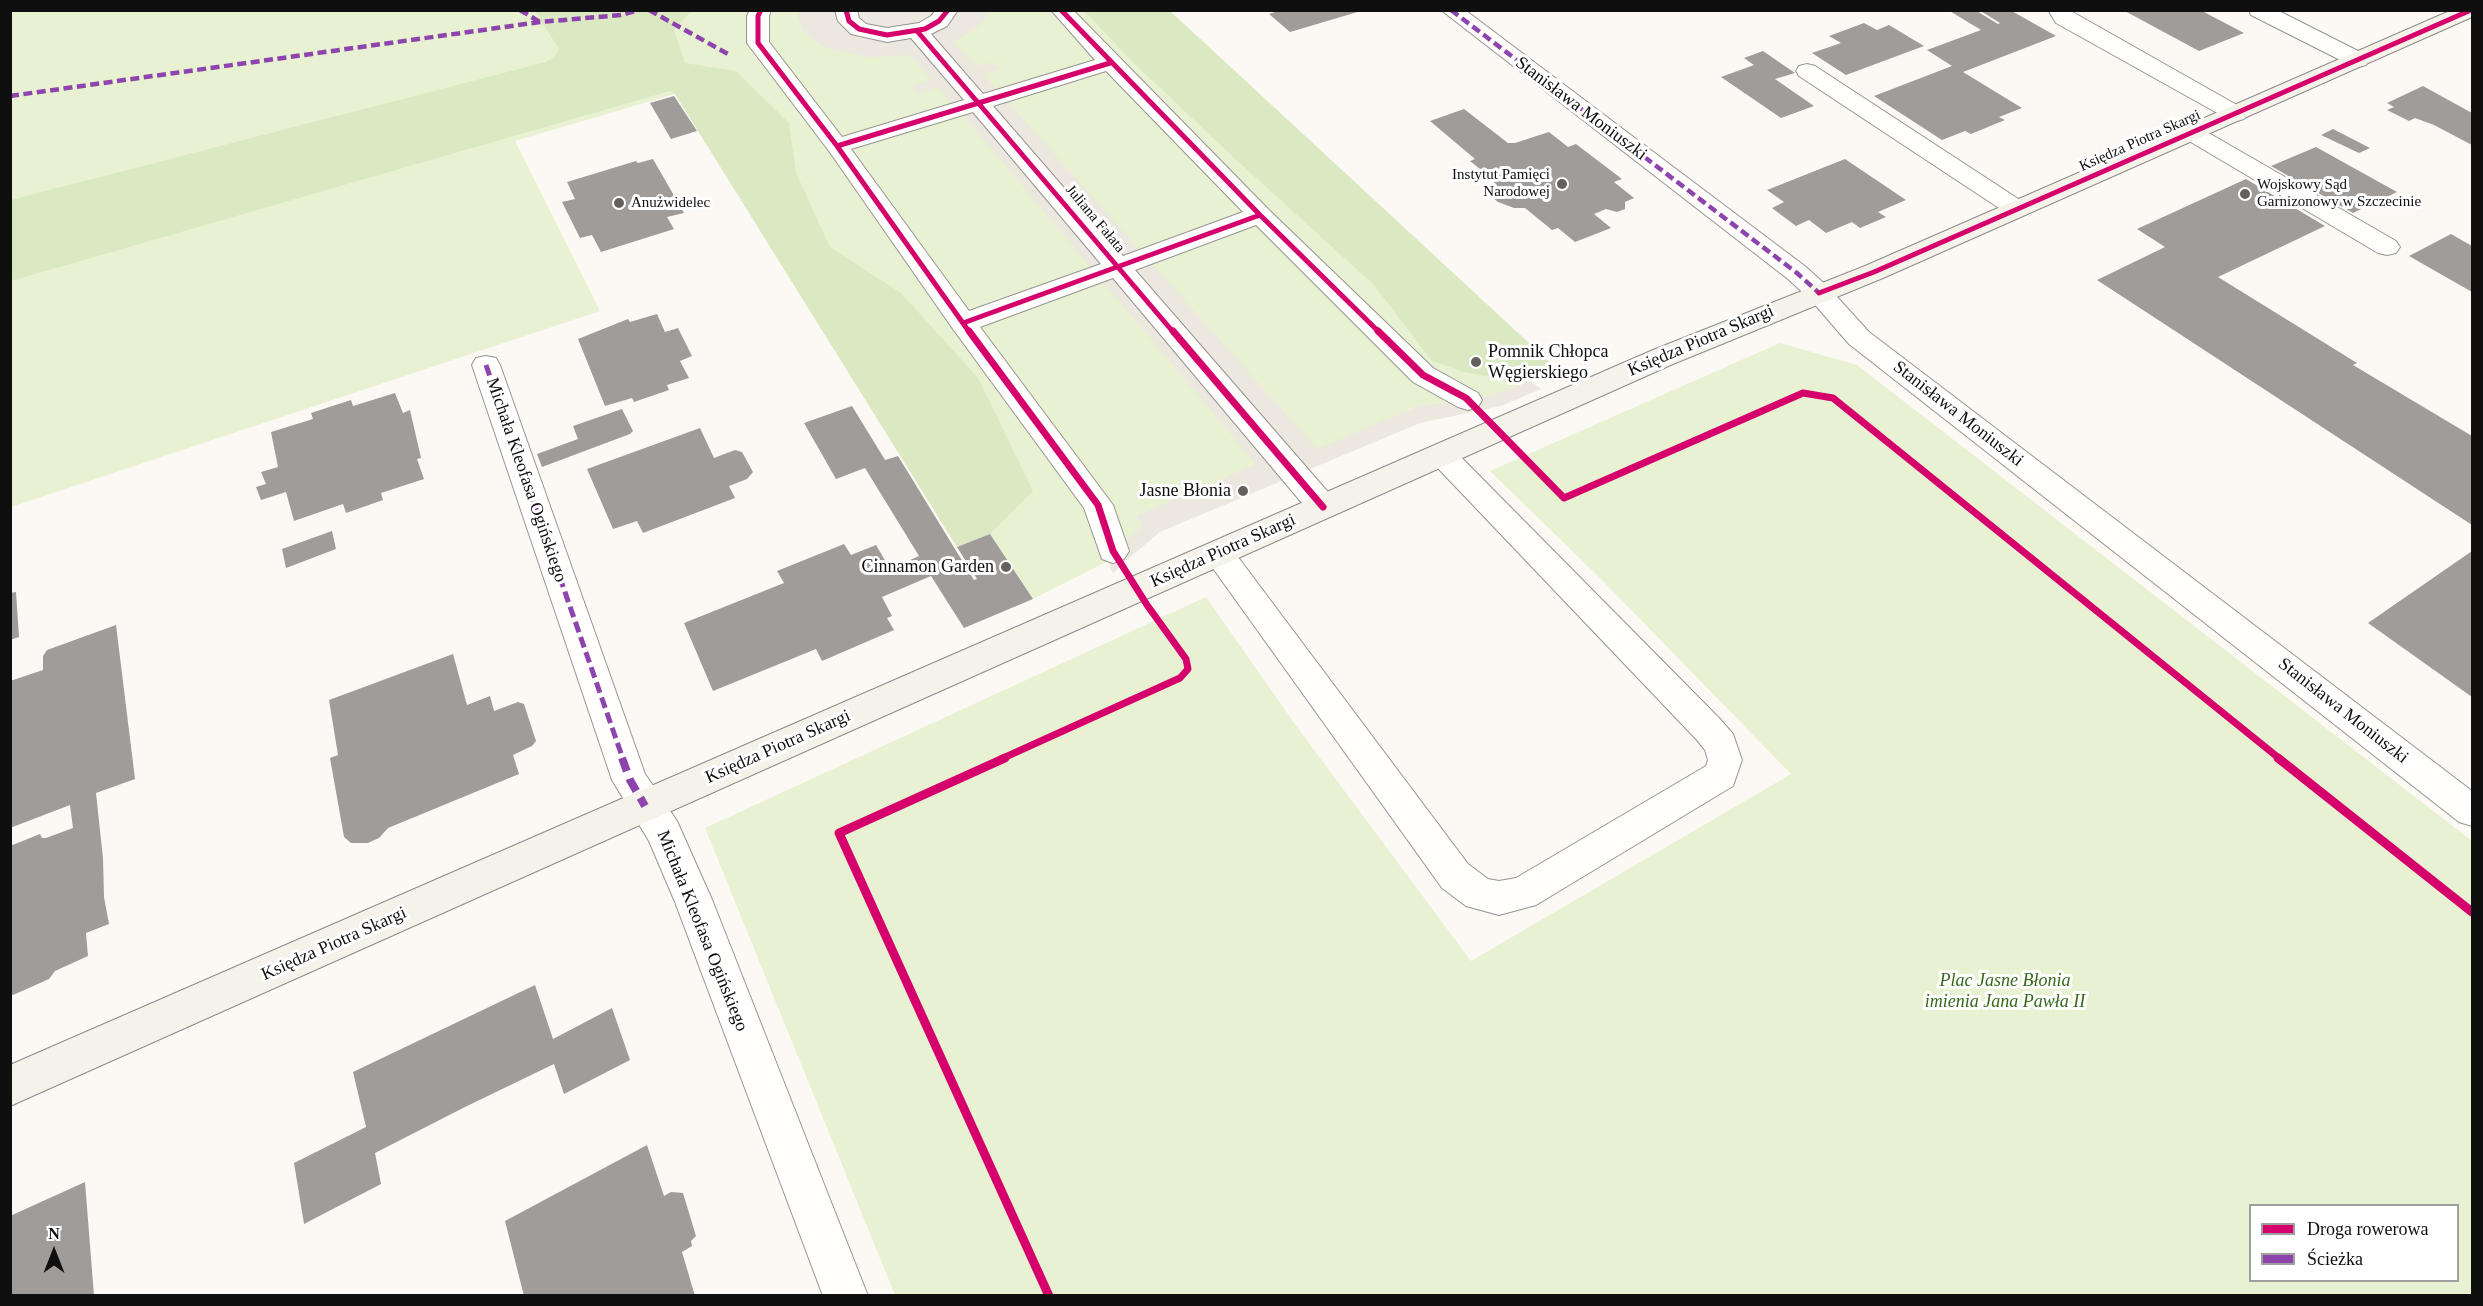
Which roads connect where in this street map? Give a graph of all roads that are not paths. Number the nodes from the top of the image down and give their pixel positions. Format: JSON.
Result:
{"nodes":[{"id":1,"x":761,"y":10,"type":"edge"},
{"id":2,"x":846,"y":10,"type":"edge"},
{"id":3,"x":948,"y":10,"type":"edge"},
{"id":4,"x":1061,"y":10,"type":"edge"},
{"id":5,"x":1451,"y":10,"type":"edge"},
{"id":6,"x":2058,"y":10,"type":"edge"},
{"id":7,"x":2259,"y":10,"type":"edge"},
{"id":8,"x":2471,"y":10,"type":"edge"},
{"id":9,"x":917,"y":31,"type":"junction"},
{"id":10,"x":2358,"y":60,"type":"junction"},
{"id":11,"x":1110,"y":63,"type":"junction"},
{"id":12,"x":1807,"y":72,"type":"dead end"},
{"id":13,"x":979,"y":103,"type":"junction"},
{"id":14,"x":2236,"y":114,"type":"junction"},
{"id":15,"x":2192,"y":133,"type":"junction"},
{"id":16,"x":837,"y":146,"type":"junction"},
{"id":17,"x":2017,"y":209,"type":"junction"},
{"id":18,"x":1260,"y":215,"type":"junction"},
{"id":19,"x":2387,"y":247,"type":"dead end"},
{"id":20,"x":1118,"y":267,"type":"junction"},
{"id":21,"x":1819,"y":293,"type":"junction"},
{"id":22,"x":963,"y":324,"type":"junction"},
{"id":23,"x":486,"y":365,"type":"dead end"},
{"id":24,"x":1468,"y":400,"type":"dead end"},
{"id":25,"x":1442,"y":454,"type":"junction"},
{"id":26,"x":1323,"y":507,"type":"junction"},
{"id":27,"x":1113,"y":551,"type":"dead end"},
{"id":28,"x":1218,"y":553,"type":"junction"},
{"id":29,"x":645,"y":806,"type":"junction"},
{"id":30,"x":2472,"y":811,"type":"edge"},
{"id":31,"x":10,"y":1086,"type":"edge"},
{"id":32,"x":846,"y":1296,"type":"edge"}],
"edges":[{"from":1,"to":16,"type":"street"},
{"from":2,"to":9,"type":"street"},
{"from":3,"to":9,"type":"street"},
{"from":4,"to":11,"type":"street"},
{"from":5,"to":21,"type":"street","name":"Stanisława Moniuszki"},
{"from":6,"to":14,"type":"street"},
{"from":7,"to":10,"type":"street"},
{"from":8,"to":10,"type":"street","name":"Księdza Piotra Skargi"},
{"from":9,"to":13,"type":"street","name":"Juliana Fałata"},
{"from":10,"to":14,"type":"street","name":"Księdza Piotra Skargi"},
{"from":11,"to":13,"type":"street"},
{"from":11,"to":18,"type":"street"},
{"from":12,"to":17,"type":"street"},
{"from":13,"to":16,"type":"street"},
{"from":13,"to":20,"type":"street","name":"Juliana Fałata"},
{"from":14,"to":15,"type":"street","name":"Księdza Piotra Skargi"},
{"from":15,"to":17,"type":"street","name":"Księdza Piotra Skargi"},
{"from":15,"to":19,"type":"street"},
{"from":16,"to":22,"type":"street"},
{"from":17,"to":21,"type":"street","name":"Księdza Piotra Skargi"},
{"from":18,"to":20,"type":"street"},
{"from":18,"to":24,"type":"street"},
{"from":20,"to":22,"type":"street"},
{"from":20,"to":26,"type":"street","name":"Juliana Fałata"},
{"from":21,"to":25,"type":"street","name":"Księdza Piotra Skargi"},
{"from":21,"to":30,"type":"street","name":"Stanisława Moniuszki"},
{"from":22,"to":27,"type":"street"},
{"from":23,"to":29,"type":"street","name":"Michała Kleofasa Ogińskiego"},
{"from":25,"to":26,"type":"street","name":"Księdza Piotra Skargi"},
{"from":25,"to":28,"type":"street"},
{"from":26,"to":28,"type":"street","name":"Księdza Piotra Skargi"},
{"from":28,"to":29,"type":"street","name":"Księdza Piotra Skargi"},
{"from":29,"to":31,"type":"street","name":"Księdza Piotra Skargi"},
{"from":29,"to":32,"type":"street","name":"Michała Kleofasa Ogińskiego"}]}
